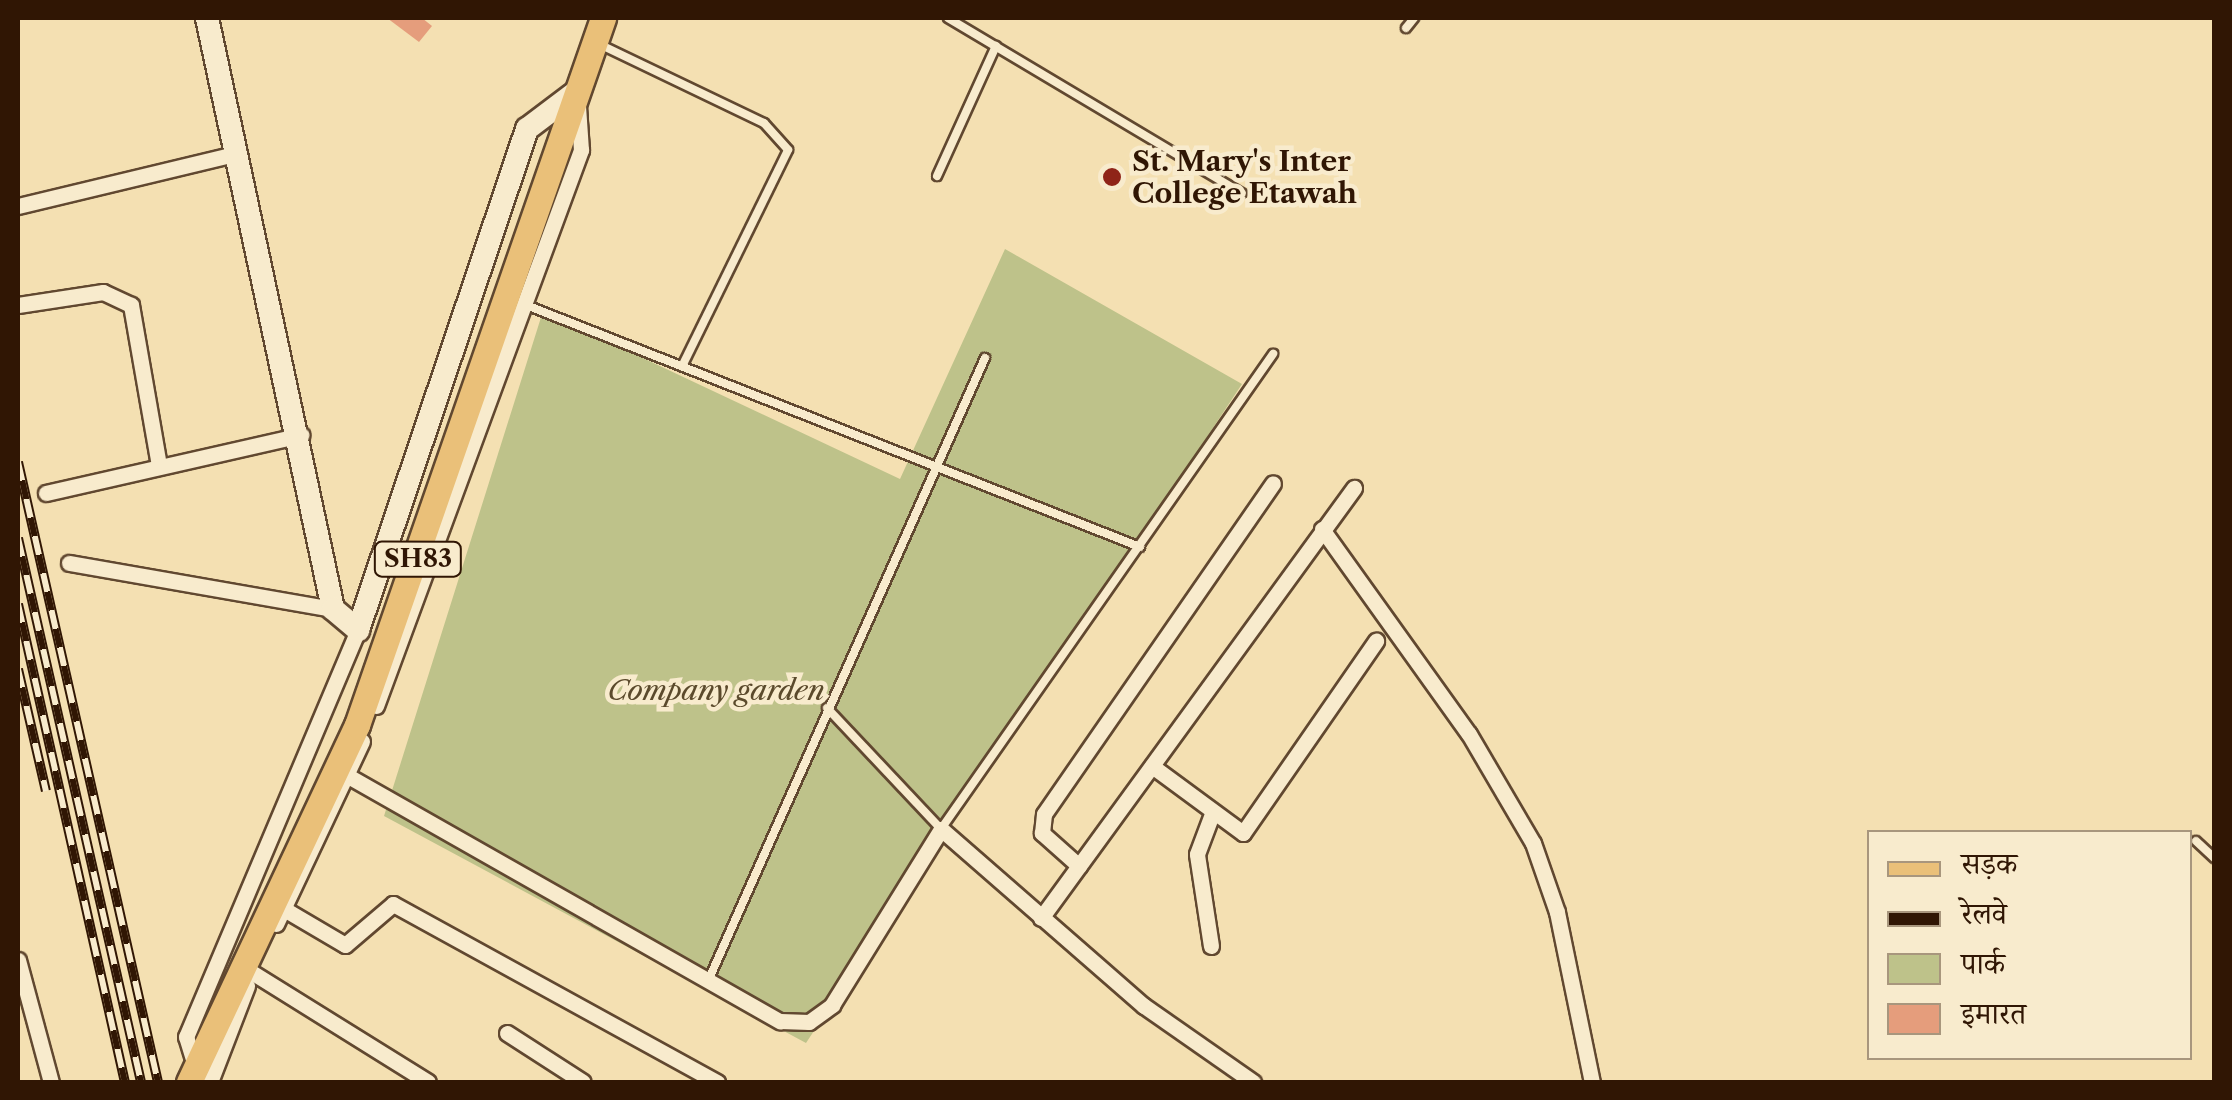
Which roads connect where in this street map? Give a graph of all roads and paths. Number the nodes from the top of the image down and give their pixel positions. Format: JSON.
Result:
{"nodes":[{"id":1,"x":207,"y":18,"type":"edge"},
{"id":2,"x":948,"y":18,"type":"edge"},
{"id":3,"x":1414,"y":18,"type":"edge"},
{"id":4,"x":1406,"y":28,"type":"dead end"},
{"id":5,"x":598,"y":30,"type":"edge"},
{"id":6,"x":996,"y":46,"type":"junction"},
{"id":7,"x":576,"y":92,"type":"junction"},
{"id":8,"x":239,"y":153,"type":"junction"},
{"id":9,"x":937,"y":176,"type":"dead end"},
{"id":10,"x":1242,"y":194,"type":"dead end"},
{"id":11,"x":18,"y":206,"type":"edge"},
{"id":12,"x":18,"y":305,"type":"edge"},
{"id":13,"x":526,"y":305,"type":"junction"},
{"id":14,"x":1273,"y":354,"type":"dead end"},
{"id":15,"x":985,"y":358,"type":"dead end"},
{"id":16,"x":682,"y":366,"type":"junction"},
{"id":17,"x":302,"y":435,"type":"junction"},
{"id":18,"x":159,"y":465,"type":"junction"},
{"id":19,"x":934,"y":465,"type":"junction"},
{"id":20,"x":1273,"y":483,"type":"dead end"},
{"id":21,"x":1354,"y":488,"type":"dead end"},
{"id":22,"x":46,"y":493,"type":"dead end"},
{"id":23,"x":1322,"y":530,"type":"junction"},
{"id":24,"x":1140,"y":547,"type":"junction"},
{"id":25,"x":69,"y":563,"type":"dead end"},
{"id":26,"x":333,"y":608,"type":"junction"},
{"id":27,"x":358,"y":630,"type":"junction"},
{"id":28,"x":1376,"y":641,"type":"dead end"},
{"id":29,"x":827,"y":708,"type":"junction"},
{"id":30,"x":1152,"y":766,"type":"junction"},
{"id":31,"x":348,"y":776,"type":"junction"},
{"id":32,"x":1212,"y":814,"type":"junction"},
{"id":33,"x":941,"y":830,"type":"junction"},
{"id":34,"x":2196,"y":841,"type":"dead end"},
{"id":35,"x":2214,"y":858,"type":"edge"},
{"id":36,"x":1079,"y":866,"type":"junction"},
{"id":37,"x":284,"y":909,"type":"junction"},
{"id":38,"x":1041,"y":918,"type":"junction"},
{"id":39,"x":1211,"y":946,"type":"dead end"},
{"id":40,"x":18,"y":960,"type":"edge"},
{"id":41,"x":253,"y":973,"type":"junction"},
{"id":42,"x":20,"y":978,"type":"edge"},
{"id":43,"x":706,"y":985,"type":"junction"},
{"id":44,"x":508,"y":1033,"type":"dead end"},
{"id":45,"x":198,"y":1078,"type":"edge"},
{"id":46,"x":52,"y":1082,"type":"edge"},
{"id":47,"x":428,"y":1082,"type":"edge"},
{"id":48,"x":583,"y":1082,"type":"edge"},
{"id":49,"x":717,"y":1082,"type":"edge"},
{"id":50,"x":1253,"y":1082,"type":"edge"},
{"id":51,"x":1592,"y":1082,"type":"edge"}],
"edges":[{"from":1,"to":8,"type":"street"},
{"from":2,"to":6,"type":"lane"},
{"from":3,"to":4,"type":"lane"},
{"from":5,"to":7,"type":"main road","number":"SH83"},
{"from":5,"to":16,"type":"lane"},
{"from":6,"to":9,"type":"lane"},
{"from":6,"to":10,"type":"lane"},
{"from":7,"to":13,"type":"street"},
{"from":7,"to":27,"type":"street"},
{"from":7,"to":45,"type":"main road","number":"SH83"},
{"from":8,"to":11,"type":"street"},
{"from":8,"to":17,"type":"street"},
{"from":12,"to":18,"type":"street"},
{"from":13,"to":16,"type":"lane"},
{"from":13,"to":31,"type":"street"},
{"from":14,"to":24,"type":"lane"},
{"from":15,"to":19,"type":"lane"},
{"from":16,"to":19,"type":"lane"},
{"from":17,"to":18,"type":"street"},
{"from":17,"to":26,"type":"street"},
{"from":18,"to":22,"type":"street"},
{"from":19,"to":24,"type":"lane"},
{"from":19,"to":29,"type":"lane"},
{"from":20,"to":36,"type":"street"},
{"from":21,"to":23,"type":"street"},
{"from":23,"to":30,"type":"street"},
{"from":23,"to":51,"type":"street"},
{"from":24,"to":33,"type":"lane"},
{"from":25,"to":26,"type":"street"},
{"from":26,"to":27,"type":"street"},
{"from":27,"to":45,"type":"street"},
{"from":28,"to":32,"type":"street"},
{"from":29,"to":33,"type":"lane"},
{"from":29,"to":43,"type":"lane"},
{"from":30,"to":32,"type":"street"},
{"from":30,"to":36,"type":"street"},
{"from":31,"to":37,"type":"street"},
{"from":31,"to":43,"type":"street"},
{"from":32,"to":39,"type":"street"},
{"from":33,"to":38,"type":"street"},
{"from":33,"to":43,"type":"street"},
{"from":34,"to":35,"type":"lane"},
{"from":36,"to":38,"type":"street"},
{"from":37,"to":41,"type":"street"},
{"from":37,"to":49,"type":"street"},
{"from":38,"to":50,"type":"street"},
{"from":40,"to":42,"type":"street"},
{"from":41,"to":45,"type":"street"},
{"from":41,"to":47,"type":"street"},
{"from":42,"to":46,"type":"street"},
{"from":44,"to":48,"type":"street"}]}
